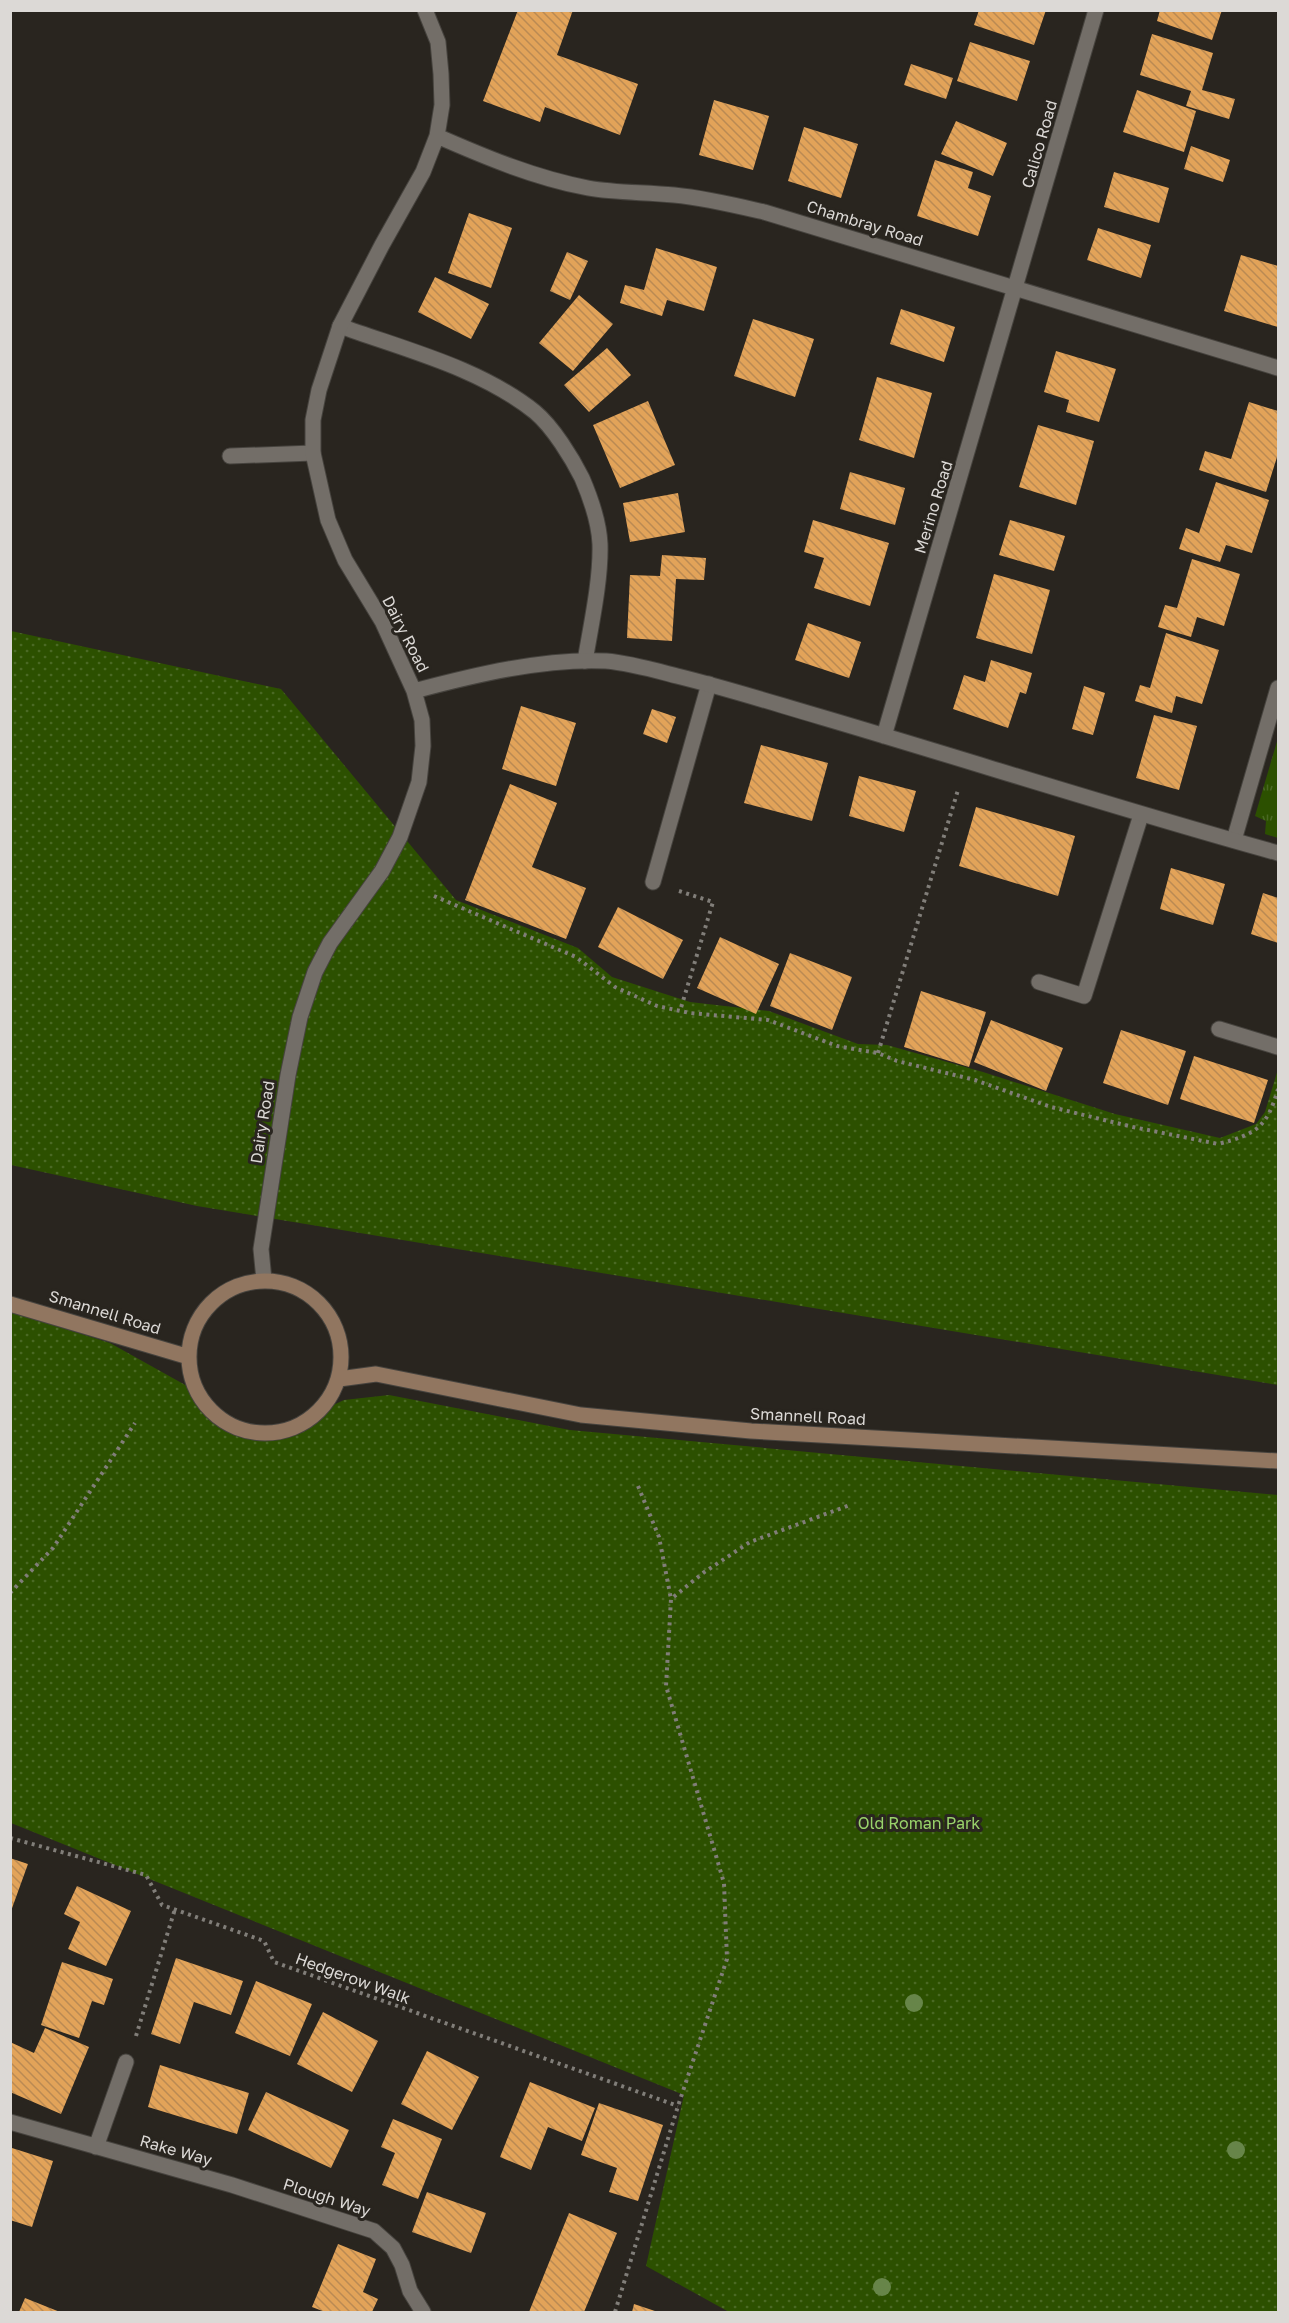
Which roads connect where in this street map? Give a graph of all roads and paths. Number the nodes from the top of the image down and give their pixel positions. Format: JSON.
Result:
{"nodes":[{"id":1,"x":425,"y":10,"type":"edge"},
{"id":2,"x":1096,"y":10,"type":"edge"},
{"id":3,"x":436,"y":136,"type":"junction"},
{"id":4,"x":1017,"y":288,"type":"junction"},
{"id":5,"x":340,"y":326,"type":"junction"},
{"id":6,"x":1278,"y":368,"type":"edge"},
{"id":7,"x":313,"y":453,"type":"junction"},
{"id":8,"x":230,"y":456,"type":"dead end"},
{"id":9,"x":585,"y":661,"type":"junction"},
{"id":10,"x":709,"y":684,"type":"junction"},
{"id":11,"x":1278,"y":688,"type":"edge"},
{"id":12,"x":414,"y":691,"type":"junction"},
{"id":13,"x":884,"y":736,"type":"junction"},
{"id":14,"x":967,"y":760,"type":"junction"},
{"id":15,"x":1141,"y":815,"type":"junction"},
{"id":16,"x":1234,"y":840,"type":"junction"},
{"id":17,"x":1278,"y":853,"type":"edge"},
{"id":18,"x":653,"y":882,"type":"joint"},
{"id":19,"x":435,"y":897,"type":"dead end"},
{"id":20,"x":1040,"y":982,"type":"dead end"},
{"id":21,"x":680,"y":1011,"type":"junction"},
{"id":22,"x":1219,"y":1029,"type":"dead end"},
{"id":23,"x":1278,"y":1047,"type":"edge"},
{"id":24,"x":878,"y":1053,"type":"junction"},
{"id":25,"x":1278,"y":1089,"type":"edge"},
{"id":26,"x":264,"y":1280,"type":"junction"},
{"id":27,"x":10,"y":1304,"type":"edge"},
{"id":28,"x":189,"y":1357,"type":"junction"},
{"id":29,"x":339,"y":1379,"type":"junction"},
{"id":30,"x":135,"y":1423,"type":"dead end"},
{"id":31,"x":1278,"y":1461,"type":"edge"},
{"id":32,"x":638,"y":1486,"type":"dead end"},
{"id":33,"x":850,"y":1505,"type":"dead end"},
{"id":34,"x":10,"y":1593,"type":"edge"},
{"id":35,"x":671,"y":1599,"type":"junction"},
{"id":36,"x":10,"y":1838,"type":"edge"},
{"id":37,"x":175,"y":1909,"type":"junction"},
{"id":38,"x":134,"y":2041,"type":"dead end"},
{"id":39,"x":126,"y":2062,"type":"dead end"},
{"id":40,"x":678,"y":2106,"type":"junction"},
{"id":41,"x":10,"y":2122,"type":"edge"},
{"id":42,"x":96,"y":2147,"type":"junction"},
{"id":43,"x":245,"y":2190,"type":"joint"},
{"id":44,"x":423,"y":2313,"type":"edge"},
{"id":45,"x":615,"y":2313,"type":"edge"}],
"edges":[{"from":1,"to":3,"type":"street","name":"Dairy Road"},
{"from":2,"to":4,"type":"street","name":"Calico Road"},
{"from":3,"to":4,"type":"street","name":"Chambray Road"},
{"from":3,"to":5,"type":"street","name":"Dairy Road"},
{"from":4,"to":6,"type":"street","name":"Chambray Road"},
{"from":4,"to":13,"type":"street","name":"Merino Road"},
{"from":5,"to":7,"type":"street","name":"Dairy Road"},
{"from":5,"to":9,"type":"street"},
{"from":7,"to":8,"type":"street"},
{"from":7,"to":12,"type":"street","name":"Dairy Road"},
{"from":9,"to":10,"type":"street"},
{"from":9,"to":12,"type":"street"},
{"from":10,"to":13,"type":"street"},
{"from":10,"to":18,"type":"street"},
{"from":11,"to":16,"type":"street"},
{"from":12,"to":26,"type":"street","name":"Dairy Road"},
{"from":13,"to":14,"type":"street"},
{"from":14,"to":15,"type":"street"},
{"from":14,"to":24,"type":"path"},
{"from":15,"to":16,"type":"street"},
{"from":15,"to":20,"type":"street"},
{"from":16,"to":17,"type":"street"},
{"from":18,"to":21,"type":"path"},
{"from":19,"to":21,"type":"path"},
{"from":21,"to":24,"type":"path"},
{"from":22,"to":23,"type":"street"},
{"from":24,"to":25,"type":"path"},
{"from":26,"to":28,"type":"street"},
{"from":26,"to":29,"type":"street"},
{"from":27,"to":28,"type":"street","name":"Smannell Road"},
{"from":28,"to":29,"type":"street"},
{"from":29,"to":31,"type":"street","name":"Smannell Road"},
{"from":30,"to":34,"type":"path"},
{"from":32,"to":35,"type":"path"},
{"from":33,"to":35,"type":"path"},
{"from":35,"to":40,"type":"path"},
{"from":36,"to":37,"type":"path","name":"Hedgerow Walk"},
{"from":37,"to":38,"type":"path"},
{"from":37,"to":40,"type":"path","name":"Hedgerow Walk"},
{"from":39,"to":42,"type":"street"},
{"from":40,"to":45,"type":"path"},
{"from":41,"to":42,"type":"street","name":"Rake Way"},
{"from":42,"to":43,"type":"street","name":"Rake Way"},
{"from":43,"to":44,"type":"street","name":"Plough Way"}]}
